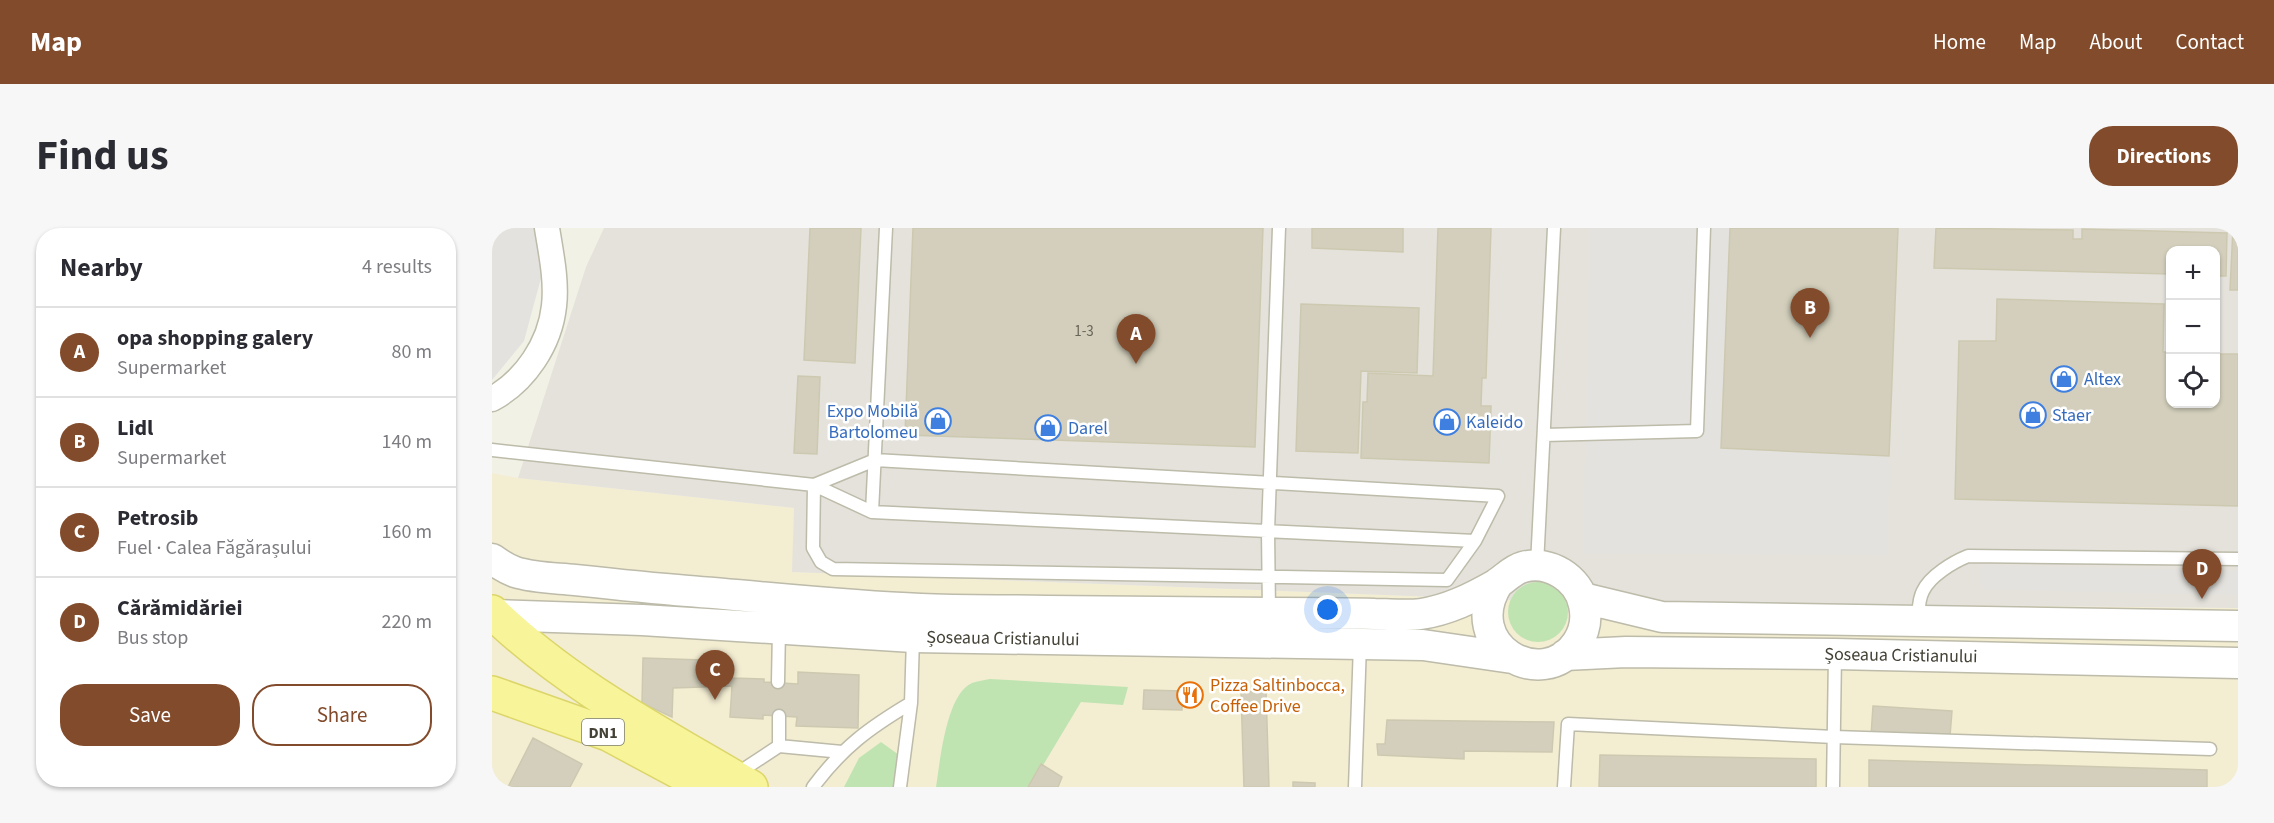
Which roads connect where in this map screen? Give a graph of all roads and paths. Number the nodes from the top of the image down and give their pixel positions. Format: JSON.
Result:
{"nodes":[{"id":1,"x":547,"y":228,"type":"edge"},
{"id":2,"x":886,"y":228,"type":"edge"},
{"id":3,"x":1279,"y":228,"type":"edge"},
{"id":4,"x":1554,"y":228,"type":"edge"},
{"id":5,"x":1704,"y":228,"type":"edge"},
{"id":6,"x":492,"y":399,"type":"edge"},
{"id":7,"x":1544,"y":435,"type":"junction"},
{"id":8,"x":492,"y":450,"type":"edge"},
{"id":9,"x":874,"y":460,"type":"junction"},
{"id":10,"x":814,"y":484,"type":"junction"},
{"id":11,"x":1270,"y":484,"type":"junction"},
{"id":12,"x":872,"y":512,"type":"junction"},
{"id":13,"x":1268,"y":531,"type":"junction"},
{"id":14,"x":1475,"y":541,"type":"junction"},
{"id":15,"x":492,"y":559,"type":"edge"},
{"id":16,"x":2238,"y":559,"type":"edge"},
{"id":17,"x":1537,"y":566,"type":"junction"},
{"id":18,"x":1268,"y":576,"type":"junction"},
{"id":19,"x":1498,"y":583,"type":"junction"},
{"id":20,"x":1583,"y":598,"type":"junction"},
{"id":21,"x":1269,"y":613,"type":"junction"},
{"id":22,"x":493,"y":614,"type":"edge"},
{"id":23,"x":1918,"y":620,"type":"junction"},
{"id":24,"x":2238,"y":626,"type":"edge"},
{"id":25,"x":779,"y":629,"type":"junction"},
{"id":26,"x":913,"y":637,"type":"junction"},
{"id":27,"x":1360,"y":644,"type":"junction"},
{"id":28,"x":1835,"y":654,"type":"junction"},
{"id":29,"x":1565,"y":655,"type":"junction"},
{"id":30,"x":1512,"y":658,"type":"junction"},
{"id":31,"x":2238,"y":663,"type":"edge"},
{"id":32,"x":778,"y":682,"type":"dead end"},
{"id":33,"x":492,"y":693,"type":"edge"},
{"id":34,"x":911,"y":703,"type":"junction"},
{"id":35,"x":779,"y":716,"type":"dead end"},
{"id":36,"x":1834,"y":737,"type":"junction"},
{"id":37,"x":779,"y":746,"type":"junction"},
{"id":38,"x":2210,"y":749,"type":"dead end"},
{"id":39,"x":842,"y":752,"type":"junction"},
{"id":40,"x":730,"y":783,"type":"edge"},
{"id":41,"x":813,"y":787,"type":"edge"},
{"id":42,"x":900,"y":787,"type":"edge"},
{"id":43,"x":1355,"y":787,"type":"edge"},
{"id":44,"x":1564,"y":787,"type":"edge"},
{"id":45,"x":1833,"y":787,"type":"edge"}],
"edges":[{"from":1,"to":6,"type":"street"},
{"from":2,"to":9,"type":"lane"},
{"from":3,"to":11,"type":"lane"},
{"from":4,"to":7,"type":"lane"},
{"from":5,"to":7,"type":"lane"},
{"from":7,"to":17,"type":"lane"},
{"from":8,"to":10,"type":"lane"},
{"from":9,"to":10,"type":"lane"},
{"from":9,"to":11,"type":"lane"},
{"from":9,"to":12,"type":"lane"},
{"from":10,"to":12,"type":"lane"},
{"from":10,"to":18,"type":"lane"},
{"from":11,"to":13,"type":"lane"},
{"from":11,"to":14,"type":"lane"},
{"from":12,"to":13,"type":"lane"},
{"from":13,"to":14,"type":"lane"},
{"from":13,"to":18,"type":"lane"},
{"from":14,"to":18,"type":"lane"},
{"from":15,"to":21,"type":"street","name":"Șoseaua Cristianului"},
{"from":16,"to":23,"type":"lane"},
{"from":17,"to":19,"type":"street","name":"Șoseaua Cristianului"},
{"from":17,"to":20,"type":"street"},
{"from":18,"to":21,"type":"lane"},
{"from":19,"to":21,"type":"street","name":"Șoseaua Cristianului"},
{"from":19,"to":30,"type":"street"},
{"from":20,"to":23,"type":"street","name":"Șoseaua Cristianului"},
{"from":20,"to":29,"type":"street"},
{"from":22,"to":25,"type":"street","name":"Șoseaua Cristianului"},
{"from":22,"to":40,"type":"main road","number":"DN1"},
{"from":23,"to":24,"type":"street","name":"Șoseaua Cristianului"},
{"from":25,"to":26,"type":"street","name":"Șoseaua Cristianului"},
{"from":25,"to":32,"type":"lane"},
{"from":26,"to":27,"type":"street","name":"Șoseaua Cristianului"},
{"from":26,"to":34,"type":"lane"},
{"from":27,"to":30,"type":"street","name":"Șoseaua Cristianului"},
{"from":27,"to":43,"type":"lane"},
{"from":28,"to":29,"type":"street","name":"Șoseaua Cristianului"},
{"from":28,"to":31,"type":"street","name":"Șoseaua Cristianului"},
{"from":28,"to":36,"type":"lane"},
{"from":29,"to":30,"type":"street","name":"Șoseaua Cristianului"},
{"from":33,"to":40,"type":"main road","number":"DN1"},
{"from":34,"to":39,"type":"lane"},
{"from":34,"to":42,"type":"lane"},
{"from":35,"to":37,"type":"lane"},
{"from":36,"to":38,"type":"lane"},
{"from":36,"to":44,"type":"lane"},
{"from":36,"to":45,"type":"lane"},
{"from":37,"to":39,"type":"lane"},
{"from":37,"to":40,"type":"lane"},
{"from":39,"to":41,"type":"lane"}]}
